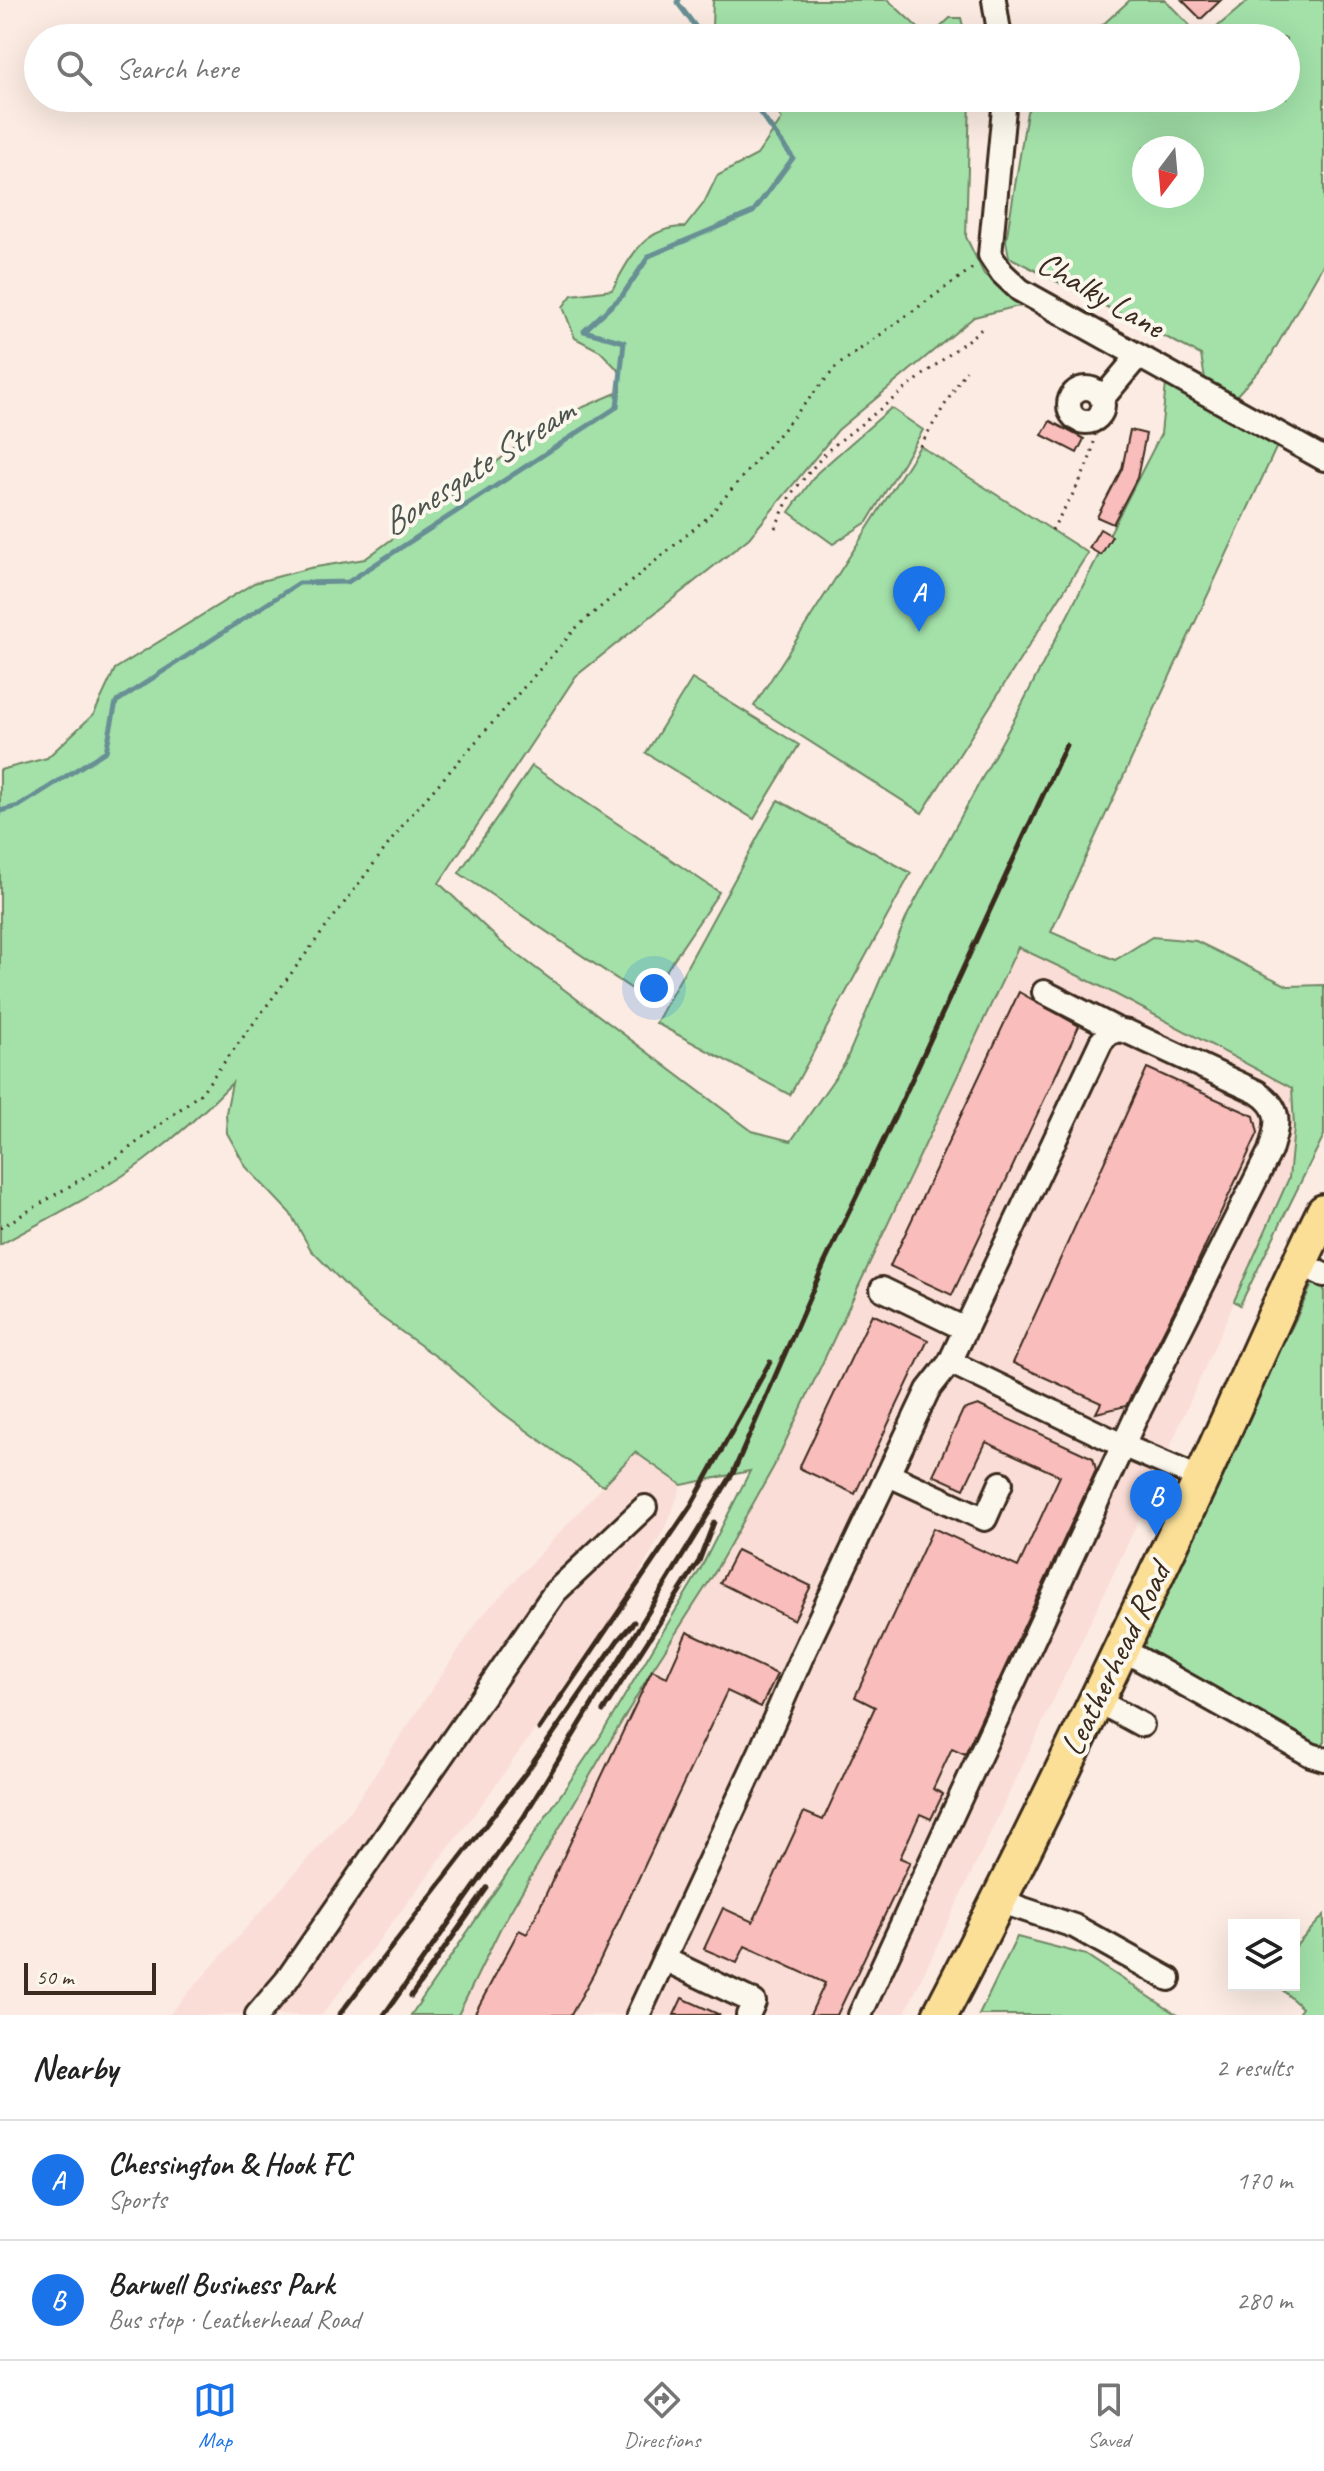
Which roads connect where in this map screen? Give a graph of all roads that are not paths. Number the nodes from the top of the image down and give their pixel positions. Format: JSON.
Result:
{"nodes":[{"id":1,"x":994,"y":0,"type":"edge"},
{"id":2,"x":998,"y":24,"type":"edge"},
{"id":3,"x":1004,"y":112,"type":"edge"},
{"id":4,"x":1138,"y":356,"type":"junction"},
{"id":5,"x":1098,"y":409,"type":"road end"},
{"id":6,"x":1324,"y":459,"type":"edge"},
{"id":7,"x":1044,"y":992,"type":"dead end"},
{"id":8,"x":1118,"y":1030,"type":"junction"},
{"id":9,"x":1324,"y":1212,"type":"edge"},
{"id":10,"x":1311,"y":1269,"type":"edge"},
{"id":11,"x":882,"y":1289,"type":"dead end"},
{"id":12,"x":965,"y":1329,"type":"junction"},
{"id":13,"x":950,"y":1362,"type":"junction"},
{"id":14,"x":1124,"y":1446,"type":"junction"},
{"id":15,"x":889,"y":1475,"type":"junction"},
{"id":16,"x":1201,"y":1479,"type":"junction"},
{"id":17,"x":1001,"y":1483,"type":"dead end"},
{"id":18,"x":645,"y":1507,"type":"dead end"},
{"id":19,"x":1120,"y":1648,"type":"junction"},
{"id":20,"x":1096,"y":1700,"type":"junction"},
{"id":21,"x":1142,"y":1725,"type":"dead end"},
{"id":22,"x":1324,"y":1759,"type":"edge"},
{"id":23,"x":999,"y":1901,"type":"junction"},
{"id":24,"x":664,"y":1959,"type":"junction"},
{"id":25,"x":1169,"y":1979,"type":"dead end"},
{"id":26,"x":257,"y":2015,"type":"edge"},
{"id":27,"x":638,"y":2015,"type":"edge"},
{"id":28,"x":748,"y":2015,"type":"edge"},
{"id":29,"x":860,"y":2015,"type":"edge"},
{"id":30,"x":940,"y":2015,"type":"edge"}],
"edges":[{"from":1,"to":2,"type":"street"},
{"from":3,"to":4,"type":"street","name":"Chalky Lane"},
{"from":4,"to":5,"type":"street"},
{"from":4,"to":6,"type":"street","name":"Chalky Lane"},
{"from":7,"to":8,"type":"street"},
{"from":8,"to":12,"type":"street"},
{"from":8,"to":14,"type":"street"},
{"from":9,"to":10,"type":"highway","name":"Leatherhead Road"},
{"from":10,"to":16,"type":"highway","name":"Leatherhead Road"},
{"from":11,"to":12,"type":"street"},
{"from":12,"to":13,"type":"street"},
{"from":13,"to":14,"type":"street"},
{"from":13,"to":15,"type":"street"},
{"from":14,"to":16,"type":"street"},
{"from":14,"to":29,"type":"street"},
{"from":15,"to":17,"type":"street"},
{"from":15,"to":24,"type":"street"},
{"from":16,"to":19,"type":"highway","name":"Leatherhead Road"},
{"from":18,"to":26,"type":"street"},
{"from":19,"to":20,"type":"highway","name":"Leatherhead Road"},
{"from":19,"to":22,"type":"street"},
{"from":20,"to":21,"type":"street"},
{"from":20,"to":23,"type":"highway","name":"Leatherhead Road"},
{"from":23,"to":25,"type":"street"},
{"from":23,"to":30,"type":"highway","name":"Leatherhead Road"},
{"from":24,"to":27,"type":"street"},
{"from":24,"to":28,"type":"street"}]}
